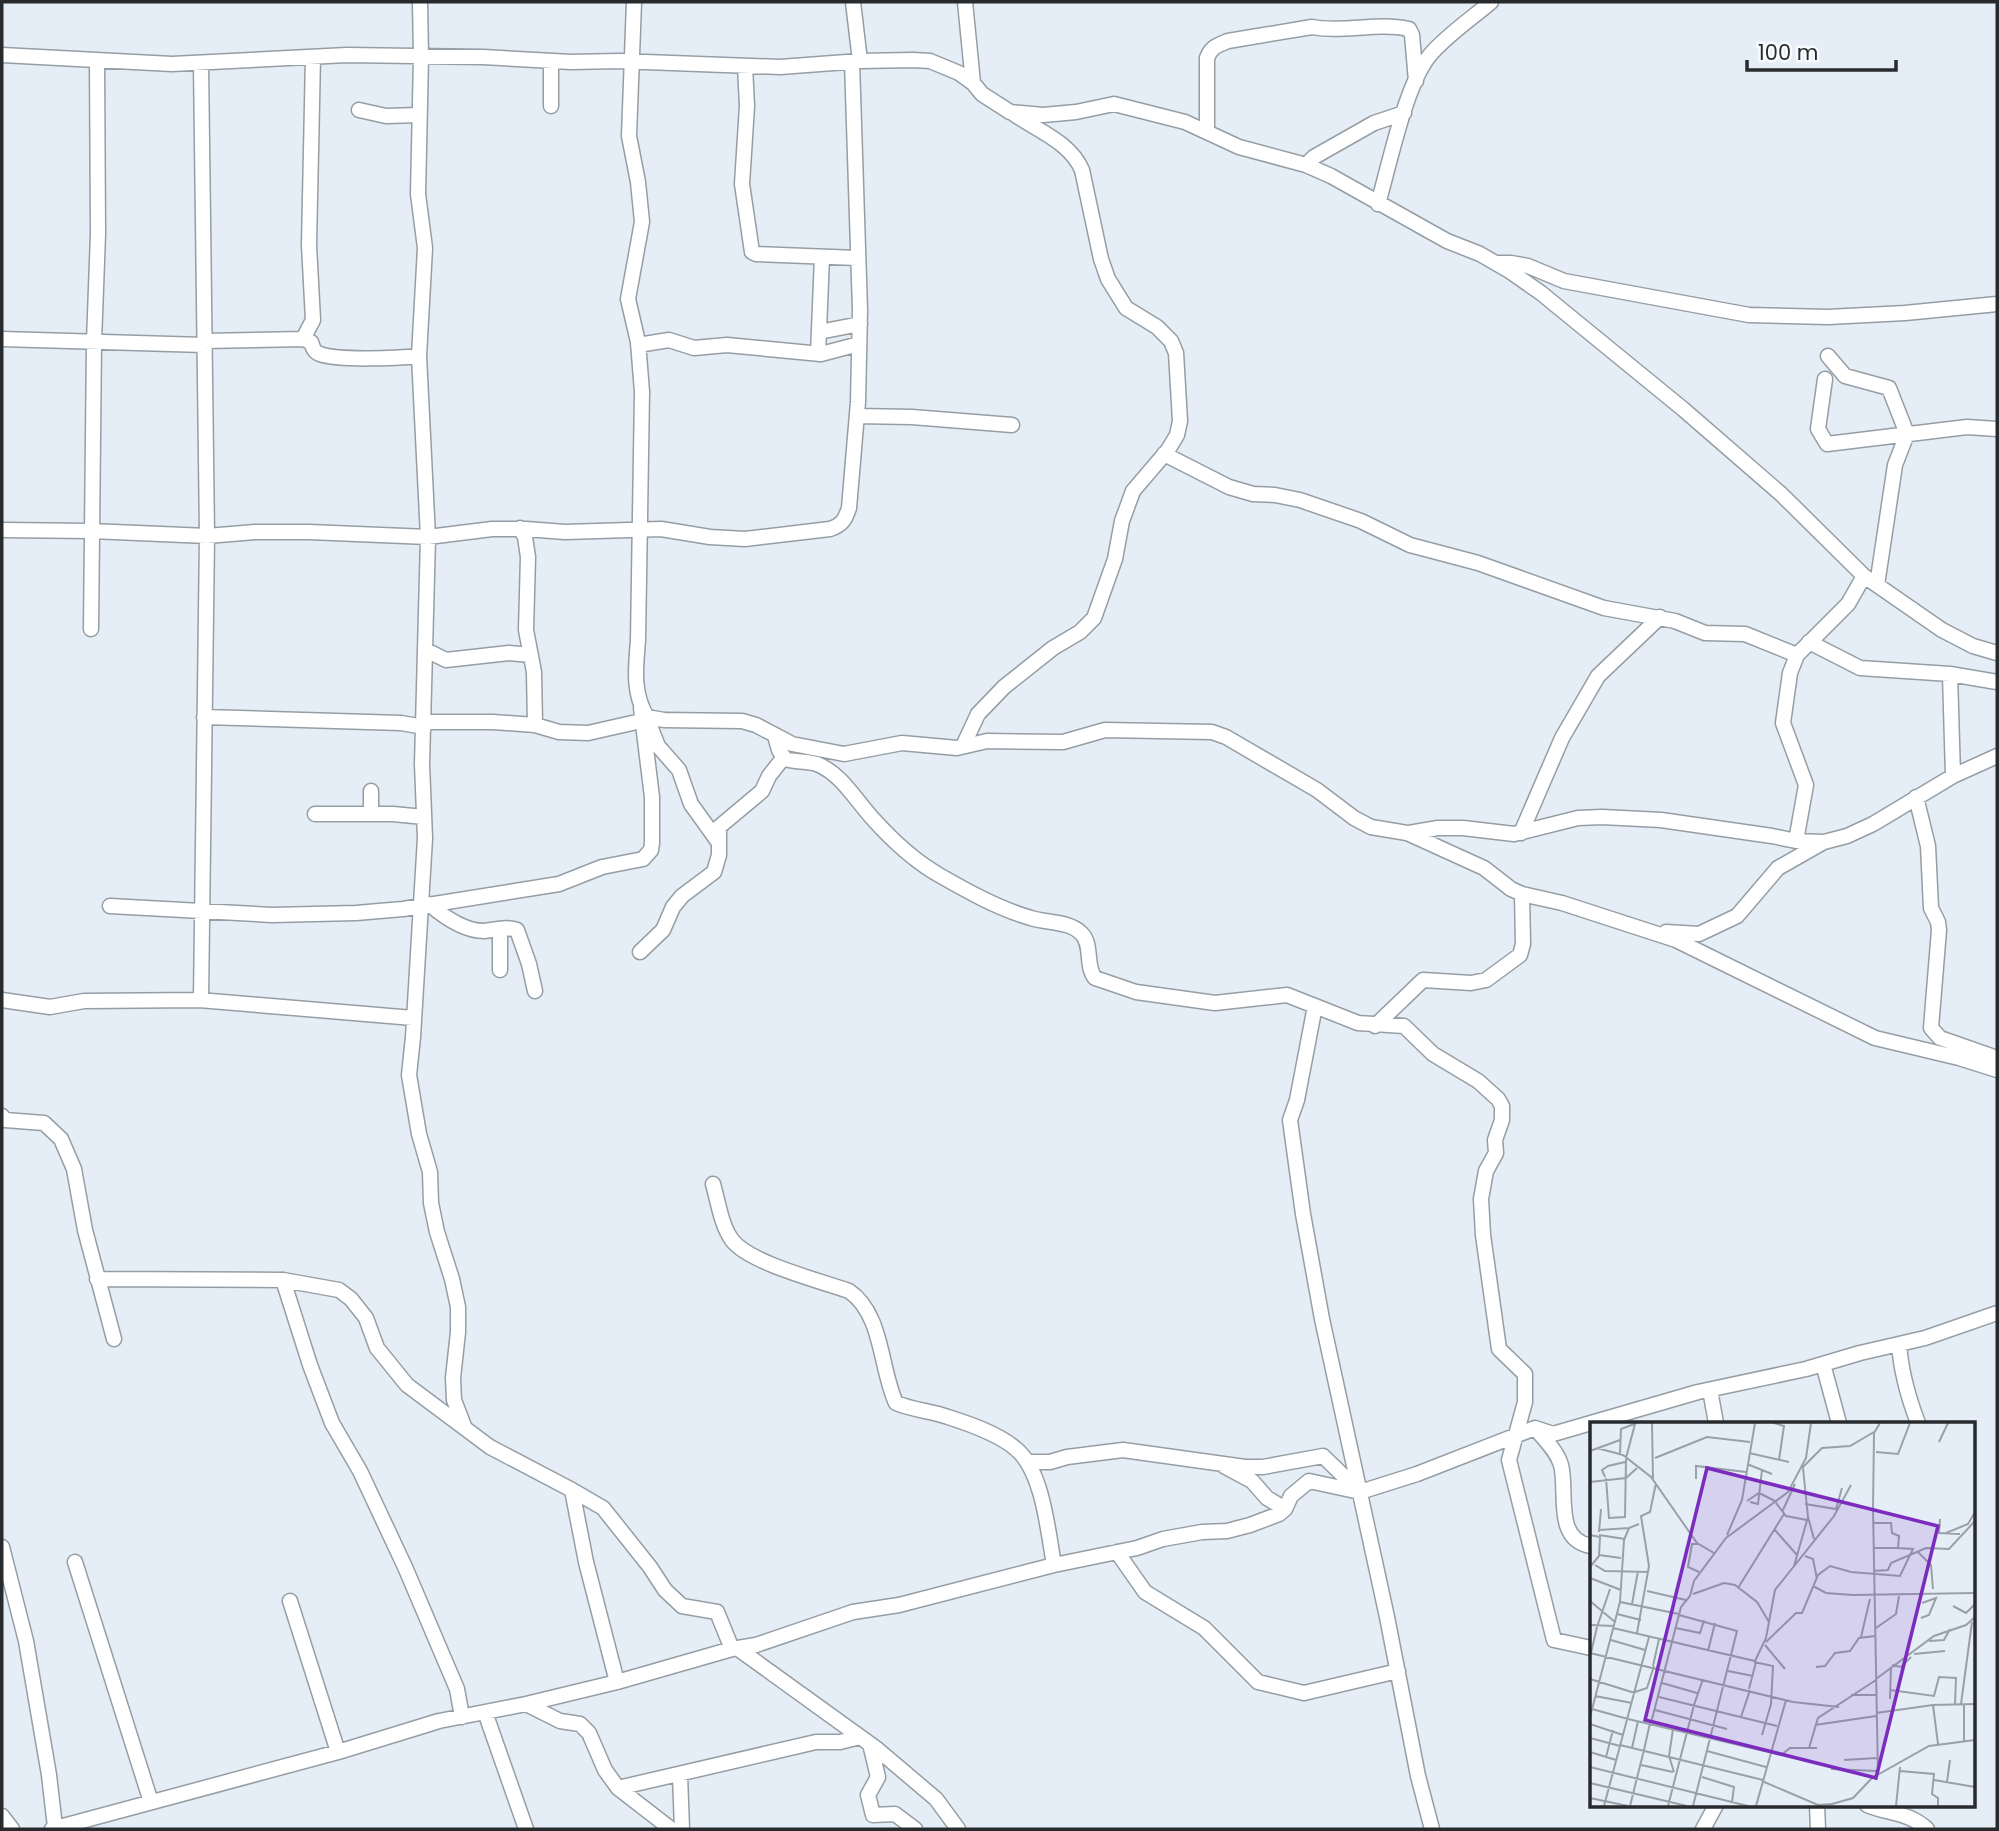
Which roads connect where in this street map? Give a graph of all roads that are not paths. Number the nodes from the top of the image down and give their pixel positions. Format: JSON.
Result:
{"nodes":[{"id":1,"x":420,"y":2,"type":"edge"},
{"id":2,"x":634,"y":2,"type":"edge"},
{"id":3,"x":853,"y":2,"type":"edge"},
{"id":4,"x":965,"y":2,"type":"edge"},
{"id":5,"x":1491,"y":2,"type":"edge"},
{"id":6,"x":2,"y":55,"type":"edge"},
{"id":7,"x":313,"y":57,"type":"junction"},
{"id":8,"x":421,"y":57,"type":"junction"},
{"id":9,"x":97,"y":61,"type":"junction"},
{"id":10,"x":551,"y":61,"type":"junction"},
{"id":11,"x":856,"y":61,"type":"junction"},
{"id":12,"x":633,"y":62,"type":"junction"},
{"id":13,"x":201,"y":64,"type":"junction"},
{"id":14,"x":745,"y":65,"type":"junction"},
{"id":15,"x":1416,"y":81,"type":"junction"},
{"id":16,"x":973,"y":83,"type":"junction"},
{"id":17,"x":551,"y":106,"type":"dead end"},
{"id":18,"x":359,"y":110,"type":"dead end"},
{"id":19,"x":1010,"y":112,"type":"junction"},
{"id":20,"x":1404,"y":113,"type":"junction"},
{"id":21,"x":419,"y":115,"type":"junction"},
{"id":22,"x":1207,"y":132,"type":"junction"},
{"id":23,"x":1306,"y":165,"type":"junction"},
{"id":24,"x":1378,"y":204,"type":"junction"},
{"id":25,"x":822,"y":257,"type":"junction"},
{"id":26,"x":858,"y":257,"type":"junction"},
{"id":27,"x":1497,"y":263,"type":"junction"},
{"id":28,"x":1997,"y":304,"type":"edge"},
{"id":29,"x":860,"y":324,"type":"junction"},
{"id":30,"x":819,"y":332,"type":"junction"},
{"id":31,"x":2,"y":339,"type":"edge"},
{"id":32,"x":303,"y":339,"type":"junction"},
{"id":33,"x":94,"y":342,"type":"junction"},
{"id":34,"x":204,"y":343,"type":"junction"},
{"id":35,"x":859,"y":344,"type":"junction"},
{"id":36,"x":638,"y":345,"type":"junction"},
{"id":37,"x":818,"y":354,"type":"junction"},
{"id":38,"x":419,"y":356,"type":"junction"},
{"id":39,"x":1828,"y":356,"type":"dead end"},
{"id":40,"x":1825,"y":379,"type":"dead end"},
{"id":41,"x":857,"y":416,"type":"junction"},
{"id":42,"x":1012,"y":425,"type":"dead end"},
{"id":43,"x":1997,"y":429,"type":"edge"},
{"id":44,"x":1907,"y":434,"type":"junction"},
{"id":45,"x":1164,"y":454,"type":"junction"},
{"id":46,"x":520,"y":528,"type":"junction"},
{"id":47,"x":2,"y":530,"type":"edge"},
{"id":48,"x":639,"y":530,"type":"junction"},
{"id":49,"x":91,"y":531,"type":"junction"},
{"id":50,"x":207,"y":536,"type":"junction"},
{"id":51,"x":428,"y":537,"type":"junction"},
{"id":52,"x":1864,"y":576,"type":"junction"},
{"id":53,"x":1877,"y":585,"type":"junction"},
{"id":54,"x":1660,"y":617,"type":"junction"},
{"id":55,"x":91,"y":629,"type":"dead end"},
{"id":56,"x":1810,"y":642,"type":"junction"},
{"id":57,"x":426,"y":650,"type":"junction"},
{"id":58,"x":1997,"y":653,"type":"edge"},
{"id":59,"x":1797,"y":654,"type":"junction"},
{"id":60,"x":531,"y":655,"type":"junction"},
{"id":61,"x":1950,"y":674,"type":"junction"},
{"id":62,"x":1997,"y":682,"type":"edge"},
{"id":63,"x":643,"y":715,"type":"junction"},
{"id":64,"x":204,"y":717,"type":"junction"},
{"id":65,"x":424,"y":724,"type":"junction"},
{"id":66,"x":535,"y":725,"type":"junction"},
{"id":67,"x":775,"y":736,"type":"junction"},
{"id":68,"x":963,"y":746,"type":"junction"},
{"id":69,"x":1997,"y":756,"type":"edge"},
{"id":70,"x":783,"y":757,"type":"junction"},
{"id":71,"x":1954,"y":776,"type":"junction"},
{"id":72,"x":371,"y":791,"type":"dead end"},
{"id":73,"x":1916,"y":797,"type":"junction"},
{"id":74,"x":315,"y":814,"type":"dead end"},
{"id":75,"x":371,"y":814,"type":"junction"},
{"id":76,"x":424,"y":817,"type":"junction"},
{"id":77,"x":1521,"y":833,"type":"junction"},
{"id":78,"x":1408,"y":834,"type":"junction"},
{"id":79,"x":1796,"y":841,"type":"junction"},
{"id":80,"x":1824,"y":842,"type":"junction"},
{"id":81,"x":719,"y":843,"type":"junction"},
{"id":82,"x":1522,"y":894,"type":"junction"},
{"id":83,"x":424,"y":905,"type":"junction"},
{"id":84,"x":110,"y":906,"type":"dead end"},
{"id":85,"x":203,"y":910,"type":"junction"},
{"id":86,"x":500,"y":929,"type":"junction"},
{"id":87,"x":1646,"y":930,"type":"junction"},
{"id":88,"x":640,"y":952,"type":"dead end"},
{"id":89,"x":500,"y":970,"type":"dead end"},
{"id":90,"x":535,"y":991,"type":"dead end"},
{"id":91,"x":2,"y":1000,"type":"edge"},
{"id":92,"x":201,"y":1000,"type":"junction"},
{"id":93,"x":1315,"y":1006,"type":"junction"},
{"id":94,"x":413,"y":1018,"type":"junction"},
{"id":95,"x":1375,"y":1026,"type":"junction"},
{"id":96,"x":1997,"y":1058,"type":"edge"},
{"id":97,"x":1997,"y":1070,"type":"edge"},
{"id":98,"x":2,"y":1116,"type":"edge"},
{"id":99,"x":713,"y":1184,"type":"dead end"},
{"id":100,"x":97,"y":1279,"type":"junction"},
{"id":101,"x":284,"y":1280,"type":"junction"},
{"id":102,"x":1997,"y":1313,"type":"edge"},
{"id":103,"x":114,"y":1339,"type":"dead end"},
{"id":104,"x":1899,"y":1344,"type":"junction"},
{"id":105,"x":1823,"y":1364,"type":"junction"},
{"id":106,"x":1710,"y":1390,"type":"junction"},
{"id":107,"x":1590,"y":1422,"type":"edge"},
{"id":108,"x":1591,"y":1422,"type":"edge"},
{"id":109,"x":1716,"y":1422,"type":"edge"},
{"id":110,"x":1839,"y":1422,"type":"edge"},
{"id":111,"x":1918,"y":1422,"type":"edge"},
{"id":112,"x":464,"y":1426,"type":"junction"},
{"id":113,"x":1535,"y":1428,"type":"junction"},
{"id":114,"x":1517,"y":1436,"type":"junction"},
{"id":115,"x":1027,"y":1462,"type":"junction"},
{"id":116,"x":1220,"y":1464,"type":"junction"},
{"id":117,"x":572,"y":1489,"type":"junction"},
{"id":118,"x":1360,"y":1492,"type":"junction"},
{"id":119,"x":1285,"y":1508,"type":"junction"},
{"id":120,"x":1590,"y":1546,"type":"edge"},
{"id":121,"x":2,"y":1547,"type":"edge"},
{"id":122,"x":1117,"y":1552,"type":"junction"},
{"id":123,"x":75,"y":1562,"type":"dead end"},
{"id":124,"x":1054,"y":1565,"type":"junction"},
{"id":125,"x":290,"y":1601,"type":"dead end"},
{"id":126,"x":735,"y":1648,"type":"junction"},
{"id":127,"x":1590,"y":1648,"type":"edge"},
{"id":128,"x":1398,"y":1671,"type":"junction"},
{"id":129,"x":617,"y":1682,"type":"junction"},
{"id":130,"x":526,"y":1704,"type":"junction"},
{"id":131,"x":485,"y":1712,"type":"junction"},
{"id":132,"x":462,"y":1717,"type":"junction"},
{"id":133,"x":865,"y":1741,"type":"junction"},
{"id":134,"x":338,"y":1752,"type":"junction"},
{"id":135,"x":680,"y":1775,"type":"junction"},
{"id":136,"x":618,"y":1788,"type":"junction"},
{"id":137,"x":151,"y":1802,"type":"junction"},
{"id":138,"x":1715,"y":1806,"type":"edge"},
{"id":139,"x":1817,"y":1806,"type":"edge"},
{"id":140,"x":1871,"y":1806,"type":"edge"},
{"id":141,"x":2,"y":1816,"type":"edge"},
{"id":142,"x":53,"y":1828,"type":"edge"},
{"id":143,"x":12,"y":1829,"type":"edge"},
{"id":144,"x":526,"y":1829,"type":"edge"},
{"id":145,"x":671,"y":1829,"type":"edge"},
{"id":146,"x":682,"y":1829,"type":"edge"},
{"id":147,"x":915,"y":1829,"type":"edge"},
{"id":148,"x":958,"y":1829,"type":"edge"},
{"id":149,"x":1432,"y":1829,"type":"edge"},
{"id":150,"x":1703,"y":1829,"type":"edge"},
{"id":151,"x":1818,"y":1829,"type":"edge"},
{"id":152,"x":1927,"y":1829,"type":"edge"}],
"edges":[{"from":1,"to":8,"type":"street"},
{"from":2,"to":12,"type":"street"},
{"from":3,"to":11,"type":"street"},
{"from":4,"to":16,"type":"street"},
{"from":5,"to":15,"type":"street"},
{"from":6,"to":9,"type":"street"},
{"from":7,"to":8,"type":"street"},
{"from":7,"to":13,"type":"street"},
{"from":7,"to":32,"type":"street"},
{"from":8,"to":10,"type":"street"},
{"from":8,"to":21,"type":"street"},
{"from":9,"to":13,"type":"street"},
{"from":9,"to":33,"type":"street"},
{"from":10,"to":12,"type":"street"},
{"from":10,"to":17,"type":"street"},
{"from":11,"to":14,"type":"street"},
{"from":11,"to":16,"type":"street"},
{"from":11,"to":26,"type":"street"},
{"from":12,"to":14,"type":"street"},
{"from":12,"to":36,"type":"street"},
{"from":13,"to":34,"type":"street"},
{"from":14,"to":25,"type":"street"},
{"from":15,"to":20,"type":"street"},
{"from":15,"to":22,"type":"street"},
{"from":16,"to":19,"type":"street"},
{"from":18,"to":21,"type":"street"},
{"from":19,"to":22,"type":"street"},
{"from":19,"to":45,"type":"street"},
{"from":20,"to":23,"type":"street"},
{"from":20,"to":24,"type":"street"},
{"from":21,"to":38,"type":"street"},
{"from":22,"to":23,"type":"street"},
{"from":23,"to":24,"type":"street"},
{"from":24,"to":27,"type":"street"},
{"from":25,"to":26,"type":"street"},
{"from":25,"to":30,"type":"street"},
{"from":26,"to":29,"type":"street"},
{"from":27,"to":28,"type":"street"},
{"from":27,"to":52,"type":"street"},
{"from":29,"to":30,"type":"street"},
{"from":29,"to":35,"type":"street"},
{"from":30,"to":37,"type":"street"},
{"from":31,"to":33,"type":"street"},
{"from":32,"to":34,"type":"street"},
{"from":32,"to":38,"type":"street"},
{"from":33,"to":34,"type":"street"},
{"from":33,"to":49,"type":"street"},
{"from":34,"to":50,"type":"street"},
{"from":35,"to":37,"type":"street"},
{"from":35,"to":41,"type":"street"},
{"from":36,"to":37,"type":"street"},
{"from":36,"to":48,"type":"street"},
{"from":38,"to":51,"type":"street"},
{"from":39,"to":44,"type":"street"},
{"from":40,"to":44,"type":"street"},
{"from":41,"to":42,"type":"street"},
{"from":41,"to":48,"type":"street"},
{"from":43,"to":44,"type":"street"},
{"from":44,"to":53,"type":"street"},
{"from":45,"to":54,"type":"street"},
{"from":45,"to":68,"type":"street"},
{"from":46,"to":48,"type":"street"},
{"from":46,"to":51,"type":"street"},
{"from":46,"to":60,"type":"street"},
{"from":47,"to":49,"type":"street"},
{"from":48,"to":63,"type":"street"},
{"from":49,"to":50,"type":"street"},
{"from":49,"to":55,"type":"street"},
{"from":50,"to":51,"type":"street"},
{"from":50,"to":64,"type":"street"},
{"from":51,"to":57,"type":"street"},
{"from":52,"to":53,"type":"street"},
{"from":52,"to":56,"type":"street"},
{"from":53,"to":58,"type":"street"},
{"from":54,"to":59,"type":"street"},
{"from":54,"to":77,"type":"street"},
{"from":56,"to":59,"type":"street"},
{"from":56,"to":61,"type":"street"},
{"from":57,"to":60,"type":"street"},
{"from":57,"to":65,"type":"street"},
{"from":59,"to":79,"type":"street"},
{"from":60,"to":66,"type":"street"},
{"from":61,"to":62,"type":"street"},
{"from":61,"to":71,"type":"street"},
{"from":63,"to":66,"type":"street"},
{"from":63,"to":67,"type":"street"},
{"from":63,"to":81,"type":"street"},
{"from":63,"to":83,"type":"street"},
{"from":64,"to":65,"type":"street"},
{"from":64,"to":85,"type":"street"},
{"from":65,"to":66,"type":"street"},
{"from":65,"to":76,"type":"street"},
{"from":67,"to":68,"type":"street"},
{"from":67,"to":70,"type":"street"},
{"from":68,"to":78,"type":"street"},
{"from":69,"to":71,"type":"street"},
{"from":70,"to":81,"type":"street"},
{"from":70,"to":93,"type":"street"},
{"from":71,"to":73,"type":"street"},
{"from":72,"to":75,"type":"street"},
{"from":73,"to":80,"type":"street"},
{"from":73,"to":96,"type":"street"},
{"from":74,"to":75,"type":"street"},
{"from":75,"to":76,"type":"street"},
{"from":76,"to":83,"type":"street"},
{"from":77,"to":78,"type":"street"},
{"from":77,"to":79,"type":"street"},
{"from":78,"to":82,"type":"street"},
{"from":79,"to":80,"type":"street"},
{"from":80,"to":87,"type":"street"},
{"from":81,"to":88,"type":"street"},
{"from":82,"to":87,"type":"street"},
{"from":82,"to":95,"type":"street"},
{"from":83,"to":85,"type":"street"},
{"from":83,"to":86,"type":"street"},
{"from":83,"to":94,"type":"street"},
{"from":84,"to":85,"type":"street"},
{"from":85,"to":92,"type":"street"},
{"from":86,"to":89,"type":"street"},
{"from":86,"to":90,"type":"street"},
{"from":87,"to":97,"type":"street"},
{"from":91,"to":92,"type":"street"},
{"from":92,"to":94,"type":"street"},
{"from":93,"to":95,"type":"street"},
{"from":93,"to":118,"type":"street"},
{"from":94,"to":112,"type":"street"},
{"from":95,"to":114,"type":"street"},
{"from":98,"to":100,"type":"street"},
{"from":99,"to":115,"type":"street"},
{"from":100,"to":101,"type":"street"},
{"from":100,"to":103,"type":"street"},
{"from":101,"to":112,"type":"street"},
{"from":101,"to":132,"type":"street"},
{"from":102,"to":104,"type":"street"},
{"from":104,"to":105,"type":"street"},
{"from":104,"to":111,"type":"street"},
{"from":105,"to":106,"type":"street"},
{"from":105,"to":110,"type":"street"},
{"from":106,"to":108,"type":"street"},
{"from":106,"to":109,"type":"street"},
{"from":107,"to":113,"type":"street"},
{"from":112,"to":117,"type":"street"},
{"from":113,"to":114,"type":"street"},
{"from":113,"to":120,"type":"street"},
{"from":114,"to":118,"type":"street"},
{"from":114,"to":127,"type":"street"},
{"from":115,"to":116,"type":"street"},
{"from":115,"to":124,"type":"street"},
{"from":116,"to":118,"type":"street"},
{"from":116,"to":119,"type":"street"},
{"from":117,"to":126,"type":"street"},
{"from":117,"to":129,"type":"street"},
{"from":118,"to":119,"type":"street"},
{"from":118,"to":128,"type":"street"},
{"from":119,"to":122,"type":"street"},
{"from":121,"to":142,"type":"street"},
{"from":122,"to":124,"type":"street"},
{"from":122,"to":128,"type":"street"},
{"from":123,"to":137,"type":"street"},
{"from":124,"to":126,"type":"street"},
{"from":125,"to":134,"type":"street"},
{"from":126,"to":129,"type":"street"},
{"from":126,"to":133,"type":"street"},
{"from":128,"to":149,"type":"street"},
{"from":129,"to":130,"type":"street"},
{"from":130,"to":131,"type":"street"},
{"from":130,"to":136,"type":"street"},
{"from":131,"to":132,"type":"street"},
{"from":131,"to":144,"type":"street"},
{"from":132,"to":134,"type":"street"},
{"from":133,"to":135,"type":"street"},
{"from":133,"to":147,"type":"street"},
{"from":133,"to":148,"type":"street"},
{"from":134,"to":137,"type":"street"},
{"from":135,"to":136,"type":"street"},
{"from":135,"to":146,"type":"street"},
{"from":136,"to":145,"type":"street"},
{"from":137,"to":142,"type":"street"},
{"from":138,"to":150,"type":"street"},
{"from":139,"to":151,"type":"street"},
{"from":140,"to":152,"type":"street"},
{"from":141,"to":143,"type":"street"}]}
